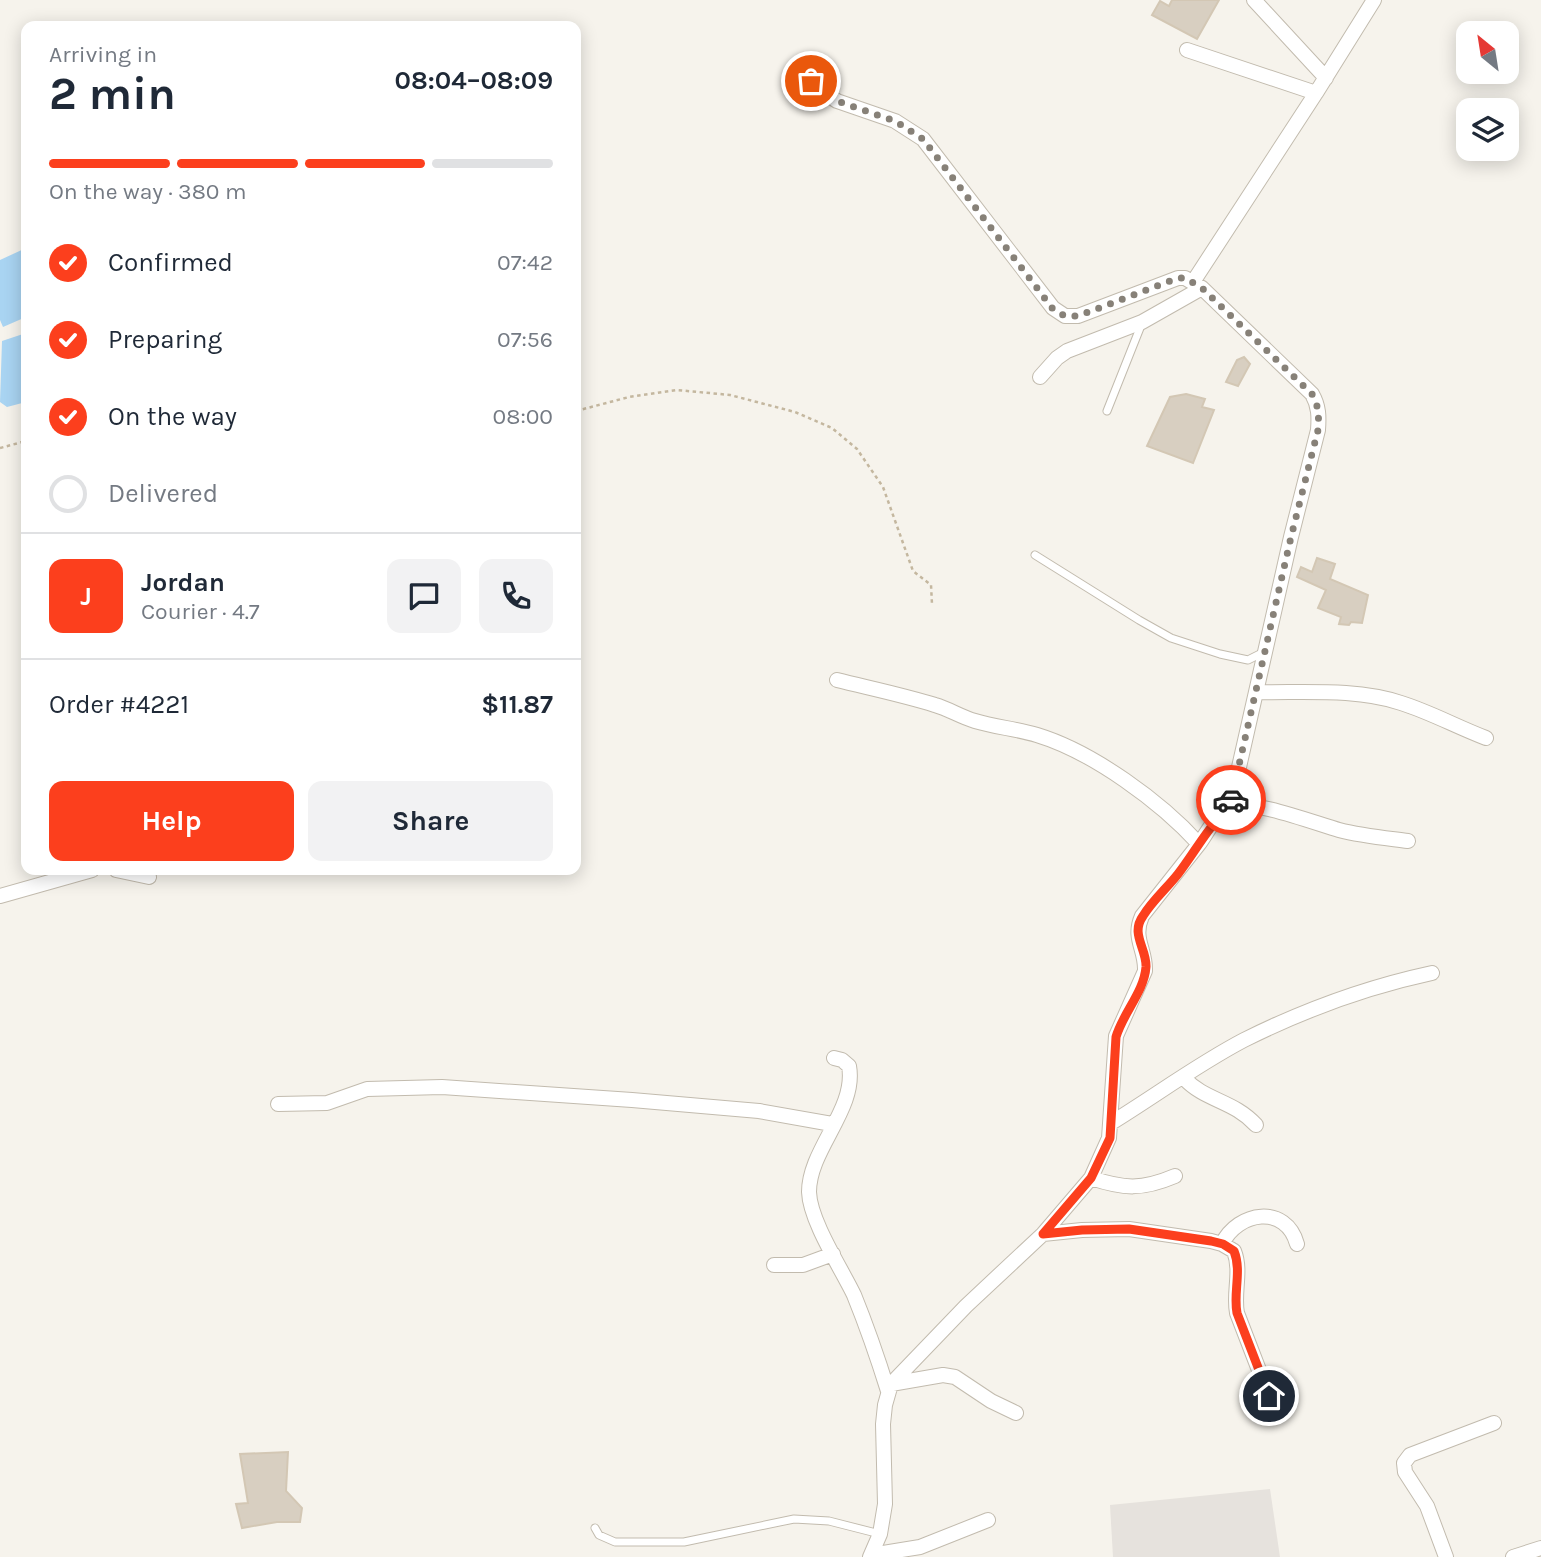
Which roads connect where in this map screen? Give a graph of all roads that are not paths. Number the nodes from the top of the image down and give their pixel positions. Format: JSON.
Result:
{"nodes":[{"id":1,"x":1254,"y":0,"type":"edge"},
{"id":2,"x":1374,"y":0,"type":"edge"},
{"id":3,"x":1186,"y":50,"type":"dead end"},
{"id":4,"x":1326,"y":78,"type":"junction"},
{"id":5,"x":811,"y":81,"type":"dead end"},
{"id":6,"x":1316,"y":93,"type":"junction"},
{"id":7,"x":1197,"y":285,"type":"junction"},
{"id":8,"x":1142,"y":322,"type":"junction"},
{"id":9,"x":1040,"y":377,"type":"dead end"},
{"id":10,"x":1107,"y":411,"type":"dead end"},
{"id":11,"x":1035,"y":555,"type":"dead end"},
{"id":12,"x":1265,"y":651,"type":"junction"},
{"id":13,"x":837,"y":680,"type":"dead end"},
{"id":14,"x":1256,"y":692,"type":"junction"},
{"id":15,"x":1486,"y":738,"type":"dead end"},
{"id":16,"x":1230,"y":807,"type":"junction"},
{"id":17,"x":1408,"y":841,"type":"dead end"},
{"id":18,"x":1199,"y":844,"type":"junction"},
{"id":19,"x":74,"y":875,"type":"edge"},
{"id":20,"x":0,"y":896,"type":"edge"},
{"id":21,"x":1432,"y":973,"type":"dead end"},
{"id":22,"x":834,"y":1058,"type":"dead end"},
{"id":23,"x":1184,"y":1078,"type":"junction"},
{"id":24,"x":278,"y":1104,"type":"dead end"},
{"id":25,"x":832,"y":1124,"type":"junction"},
{"id":26,"x":1111,"y":1124,"type":"junction"},
{"id":27,"x":1256,"y":1125,"type":"dead end"},
{"id":28,"x":1175,"y":1176,"type":"dead end"},
{"id":29,"x":1091,"y":1178,"type":"junction"},
{"id":30,"x":1043,"y":1234,"type":"junction"},
{"id":31,"x":1223,"y":1244,"type":"junction"},
{"id":32,"x":1297,"y":1244,"type":"dead end"},
{"id":33,"x":833,"y":1254,"type":"junction"},
{"id":34,"x":774,"y":1265,"type":"dead end"},
{"id":35,"x":890,"y":1387,"type":"junction"},
{"id":36,"x":1269,"y":1396,"type":"dead end"},
{"id":37,"x":1016,"y":1413,"type":"dead end"},
{"id":38,"x":1494,"y":1423,"type":"dead end"},
{"id":39,"x":988,"y":1520,"type":"dead end"},
{"id":40,"x":595,"y":1528,"type":"dead end"},
{"id":41,"x":880,"y":1534,"type":"junction"},
{"id":42,"x":1541,"y":1548,"type":"edge"},
{"id":43,"x":871,"y":1556,"type":"edge"},
{"id":44,"x":1446,"y":1557,"type":"edge"},
{"id":45,"x":1513,"y":1557,"type":"edge"}],
"edges":[{"from":1,"to":4,"type":"street"},
{"from":2,"to":4,"type":"street"},
{"from":3,"to":6,"type":"street"},
{"from":4,"to":6,"type":"street"},
{"from":5,"to":7,"type":"street"},
{"from":6,"to":7,"type":"street"},
{"from":7,"to":8,"type":"street"},
{"from":7,"to":12,"type":"street"},
{"from":8,"to":9,"type":"street"},
{"from":8,"to":10,"type":"lane"},
{"from":11,"to":12,"type":"lane"},
{"from":12,"to":14,"type":"street"},
{"from":13,"to":18,"type":"street"},
{"from":14,"to":15,"type":"street"},
{"from":14,"to":16,"type":"street"},
{"from":16,"to":17,"type":"street"},
{"from":16,"to":18,"type":"street"},
{"from":18,"to":26,"type":"street"},
{"from":19,"to":20,"type":"street"},
{"from":21,"to":23,"type":"street"},
{"from":22,"to":25,"type":"street"},
{"from":23,"to":26,"type":"street"},
{"from":23,"to":27,"type":"street"},
{"from":24,"to":25,"type":"street"},
{"from":25,"to":33,"type":"street"},
{"from":26,"to":29,"type":"street"},
{"from":28,"to":29,"type":"street"},
{"from":29,"to":30,"type":"street"},
{"from":30,"to":31,"type":"street"},
{"from":30,"to":35,"type":"street"},
{"from":31,"to":32,"type":"street"},
{"from":31,"to":36,"type":"street"},
{"from":33,"to":34,"type":"street"},
{"from":33,"to":35,"type":"street"},
{"from":35,"to":37,"type":"street"},
{"from":35,"to":41,"type":"street"},
{"from":38,"to":44,"type":"street"},
{"from":39,"to":43,"type":"street"},
{"from":40,"to":41,"type":"lane"},
{"from":41,"to":43,"type":"street"},
{"from":42,"to":45,"type":"street"}]}
